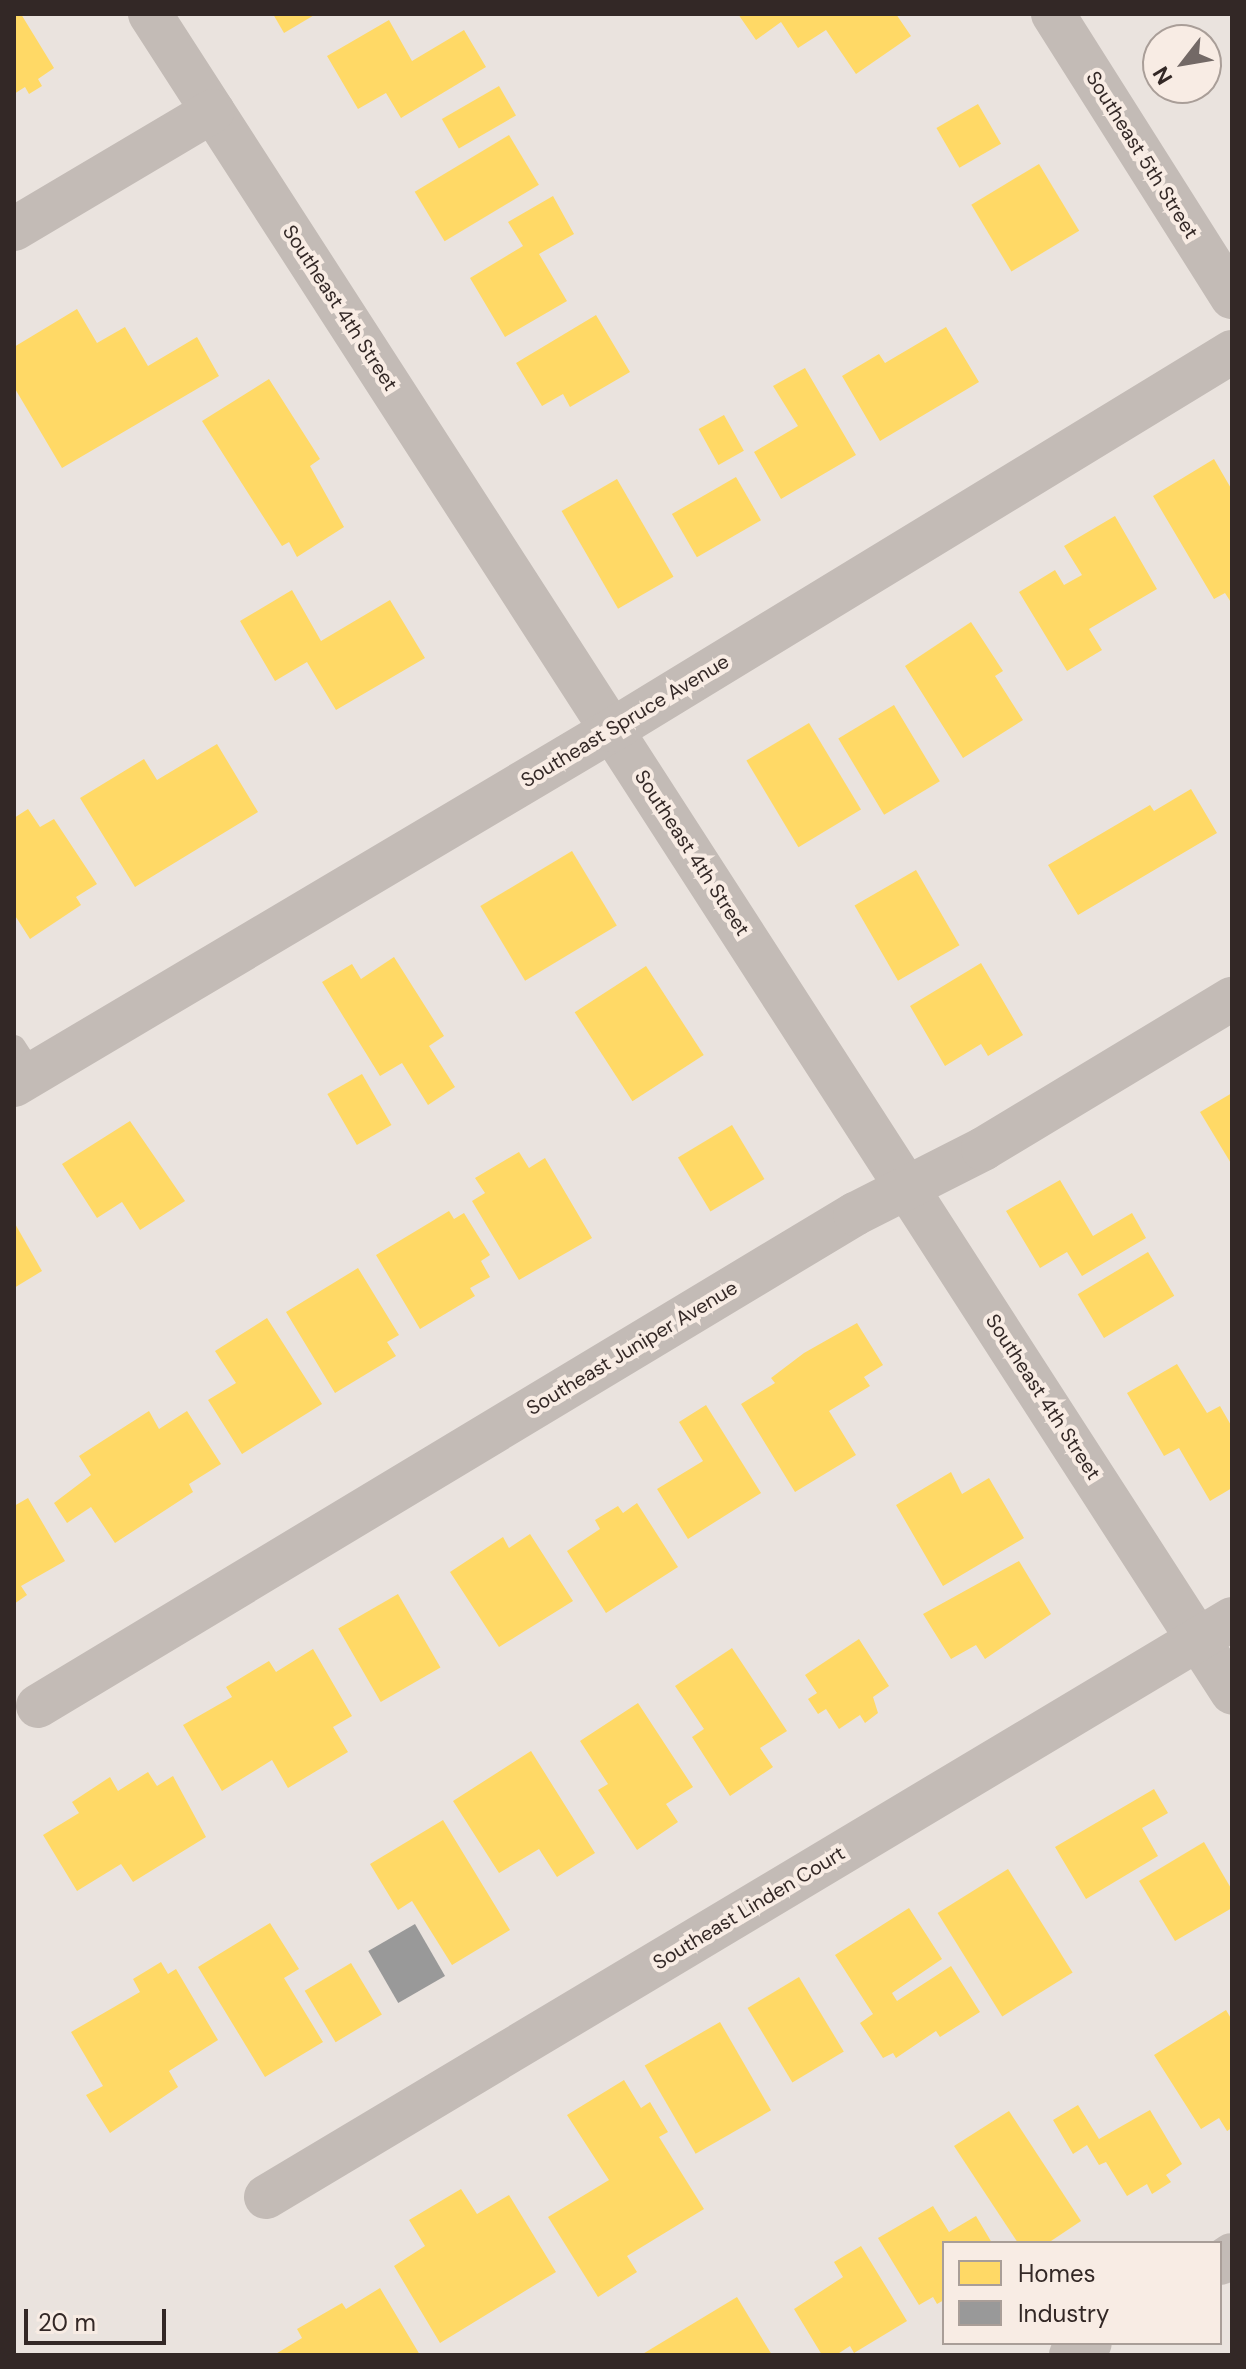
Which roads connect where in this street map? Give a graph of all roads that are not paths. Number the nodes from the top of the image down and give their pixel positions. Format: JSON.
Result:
{"nodes":[{"id":1,"x":150,"y":14,"type":"edge"},
{"id":2,"x":1056,"y":15,"type":"edge"},
{"id":3,"x":213,"y":111,"type":"junction"},
{"id":4,"x":14,"y":229,"type":"edge"},
{"id":5,"x":1232,"y":297,"type":"edge"},
{"id":6,"x":1232,"y":352,"type":"edge"},
{"id":7,"x":612,"y":730,"type":"junction"},
{"id":8,"x":1232,"y":999,"type":"edge"},
{"id":9,"x":20,"y":1069,"type":"edge"},
{"id":10,"x":907,"y":1186,"type":"junction"},
{"id":11,"x":1215,"y":1629,"type":"edge"},
{"id":12,"x":1232,"y":1692,"type":"edge"},
{"id":13,"x":38,"y":1706,"type":"dead end"},
{"id":14,"x":266,"y":2197,"type":"dead end"}],
"edges":[{"from":1,"to":3,"type":"street","name":"Southeast 4th Street"},
{"from":2,"to":5,"type":"street","name":"Southeast 5th Street"},
{"from":3,"to":4,"type":"street"},
{"from":3,"to":7,"type":"street","name":"Southeast 4th Street"},
{"from":6,"to":7,"type":"street","name":"Southeast Spruce Avenue"},
{"from":7,"to":9,"type":"street","name":"Southeast Spruce Avenue"},
{"from":7,"to":10,"type":"street","name":"Southeast 4th Street"},
{"from":8,"to":10,"type":"street","name":"Southeast Juniper Avenue"},
{"from":10,"to":11,"type":"street","name":"Southeast 4th Street"},
{"from":10,"to":13,"type":"street","name":"Southeast Juniper Avenue"},
{"from":11,"to":12,"type":"street","name":"Southeast 4th Street"},
{"from":11,"to":14,"type":"street","name":"Southeast Linden Court"}]}
